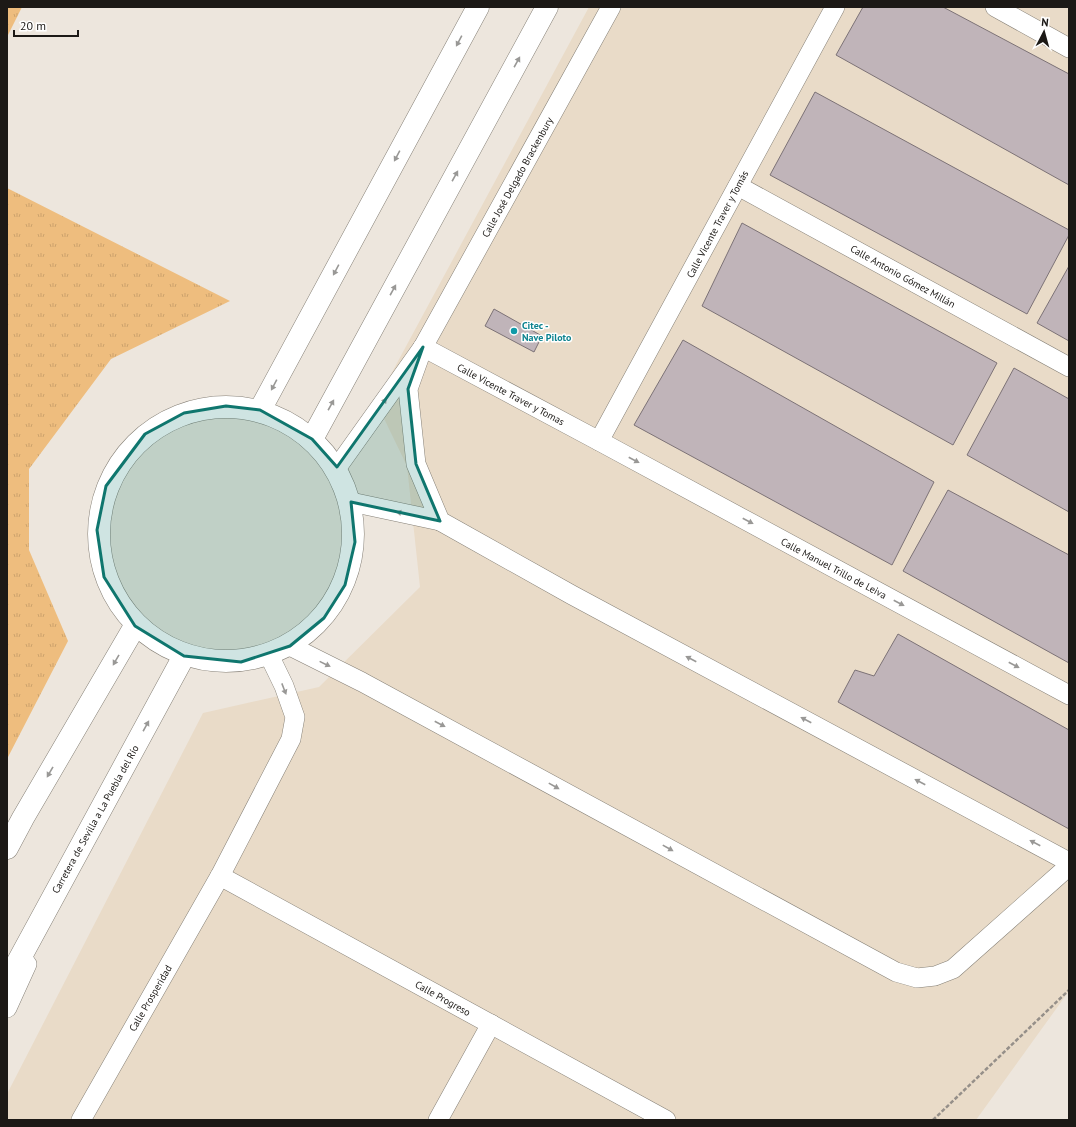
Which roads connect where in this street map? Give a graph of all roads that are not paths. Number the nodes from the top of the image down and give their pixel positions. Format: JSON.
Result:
{"nodes":[{"id":1,"x":478,"y":7,"type":"edge"},
{"id":2,"x":547,"y":7,"type":"edge"},
{"id":3,"x":611,"y":7,"type":"edge"},
{"id":4,"x":835,"y":7,"type":"edge"},
{"id":5,"x":995,"y":7,"type":"edge"},
{"id":6,"x":1069,"y":48,"type":"edge"},
{"id":7,"x":738,"y":186,"type":"junction"},
{"id":8,"x":423,"y":347,"type":"junction"},
{"id":9,"x":1069,"y":367,"type":"edge"},
{"id":10,"x":260,"y":410,"type":"junction"},
{"id":11,"x":312,"y":439,"type":"junction"},
{"id":12,"x":600,"y":441,"type":"junction"},
{"id":13,"x":336,"y":469,"type":"junction"},
{"id":14,"x":351,"y":502,"type":"junction"},
{"id":15,"x":440,"y":521,"type":"junction"},
{"id":16,"x":135,"y":626,"type":"junction"},
{"id":17,"x":290,"y":646,"type":"junction"},
{"id":18,"x":268,"y":653,"type":"junction"},
{"id":19,"x":184,"y":656,"type":"junction"},
{"id":20,"x":1069,"y":695,"type":"edge"},
{"id":21,"x":81,"y":845,"type":"junction"},
{"id":22,"x":7,"y":848,"type":"edge"},
{"id":23,"x":1069,"y":862,"type":"edge"},
{"id":24,"x":1069,"y":866,"type":"edge"},
{"id":25,"x":220,"y":876,"type":"junction"},
{"id":26,"x":7,"y":982,"type":"edge"},
{"id":27,"x":7,"y":1008,"type":"edge"},
{"id":28,"x":491,"y":1024,"type":"junction"},
{"id":29,"x":81,"y":1120,"type":"edge"},
{"id":30,"x":438,"y":1120,"type":"edge"},
{"id":31,"x":666,"y":1120,"type":"edge"}],
"edges":[{"from":1,"to":10,"type":"main road","one_way":true},
{"from":11,"to":2,"type":"main road","one_way":true},
{"from":3,"to":8,"type":"street","name":"Calle José Delgado Brackenbury"},
{"from":4,"to":7,"type":"street","name":"Calle Vicente Traver y Tomás"},
{"from":5,"to":6,"type":"street"},
{"from":7,"to":9,"type":"street","name":"Calle Antonio Gómez Millán"},
{"from":7,"to":12,"type":"street","name":"Calle Vicente Traver y Tomás"},
{"from":8,"to":12,"type":"street","name":"Calle Vicente Traver y Tomas"},
{"from":13,"to":8,"type":"street","one_way":true},
{"from":8,"to":15,"type":"street"},
{"from":10,"to":11,"type":"main road"},
{"from":10,"to":16,"type":"main road"},
{"from":11,"to":13,"type":"main road"},
{"from":12,"to":20,"type":"street","name":"Calle Manuel Trillo de Leiva","one_way":true},
{"from":13,"to":14,"type":"main road"},
{"from":15,"to":14,"type":"street","one_way":true},
{"from":14,"to":17,"type":"main road"},
{"from":23,"to":15,"type":"street","one_way":true},
{"from":16,"to":19,"type":"main road"},
{"from":16,"to":22,"type":"main road","one_way":true},
{"from":17,"to":18,"type":"main road"},
{"from":17,"to":24,"type":"street","one_way":true},
{"from":18,"to":19,"type":"main road"},
{"from":18,"to":25,"type":"street","name":"Calle Prosperidad","one_way":true},
{"from":21,"to":19,"type":"main road","name":"Carretera de Sevilla a La Puebla del Río","one_way":true},
{"from":21,"to":26,"type":"main road","name":"Carretera de Sevilla a La Puebla del Río"},
{"from":21,"to":27,"type":"street"},
{"from":25,"to":28,"type":"street","name":"Calle Progreso"},
{"from":25,"to":29,"type":"street","name":"Calle Prosperidad"},
{"from":28,"to":30,"type":"street"},
{"from":28,"to":31,"type":"street","name":"Calle Progreso"}]}
